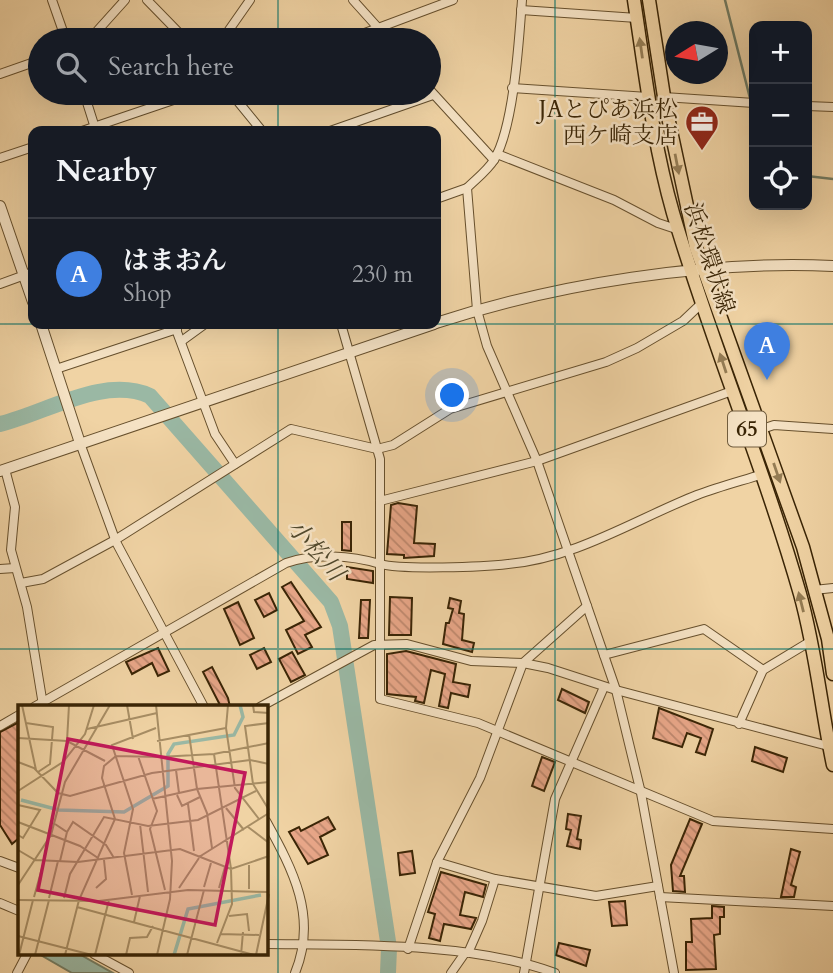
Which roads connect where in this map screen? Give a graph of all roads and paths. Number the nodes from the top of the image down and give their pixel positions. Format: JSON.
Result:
{"nodes":[{"id":1,"x":52,"y":0,"type":"edge"},
{"id":2,"x":125,"y":0,"type":"edge"},
{"id":3,"x":147,"y":0,"type":"edge"},
{"id":4,"x":250,"y":0,"type":"edge"},
{"id":5,"x":354,"y":0,"type":"edge"},
{"id":6,"x":453,"y":0,"type":"edge"},
{"id":7,"x":522,"y":0,"type":"edge"},
{"id":8,"x":634,"y":0,"type":"edge"},
{"id":9,"x":649,"y":0,"type":"edge"},
{"id":10,"x":522,"y":10,"type":"junction"},
{"id":11,"x":637,"y":18,"type":"junction"},
{"id":12,"x":62,"y":28,"type":"edge"},
{"id":13,"x":100,"y":28,"type":"edge"},
{"id":14,"x":174,"y":28,"type":"edge"},
{"id":15,"x":230,"y":28,"type":"edge"},
{"id":16,"x":379,"y":28,"type":"joint"},
{"id":17,"x":28,"y":64,"type":"edge"},
{"id":18,"x":0,"y":74,"type":"edge"},
{"id":19,"x":512,"y":88,"type":"junction"},
{"id":20,"x":648,"y":97,"type":"junction"},
{"id":21,"x":664,"y":97,"type":"junction"},
{"id":22,"x":441,"y":102,"type":"edge"},
{"id":23,"x":749,"y":102,"type":"edge"},
{"id":24,"x":88,"y":105,"type":"edge"},
{"id":25,"x":161,"y":105,"type":"edge"},
{"id":26,"x":241,"y":105,"type":"edge"},
{"id":27,"x":397,"y":105,"type":"edge"},
{"id":28,"x":812,"y":106,"type":"edge"},
{"id":29,"x":833,"y":107,"type":"edge"},
{"id":30,"x":95,"y":126,"type":"edge"},
{"id":31,"x":104,"y":126,"type":"edge"},
{"id":32,"x":258,"y":126,"type":"edge"},
{"id":33,"x":343,"y":126,"type":"edge"},
{"id":34,"x":28,"y":148,"type":"edge"},
{"id":35,"x":496,"y":157,"type":"junction"},
{"id":36,"x":0,"y":158,"type":"edge"},
{"id":37,"x":467,"y":188,"type":"junction"},
{"id":38,"x":441,"y":197,"type":"edge"},
{"id":39,"x":0,"y":206,"type":"edge"},
{"id":40,"x":679,"y":230,"type":"junction"},
{"id":41,"x":833,"y":266,"type":"edge"},
{"id":42,"x":705,"y":269,"type":"junction"},
{"id":43,"x":690,"y":271,"type":"junction"},
{"id":44,"x":28,"y":272,"type":"edge"},
{"id":45,"x":28,"y":274,"type":"edge"},
{"id":46,"x":0,"y":285,"type":"edge"},
{"id":47,"x":702,"y":303,"type":"junction"},
{"id":48,"x":477,"y":310,"type":"junction"},
{"id":49,"x":441,"y":321,"type":"edge"},
{"id":50,"x":43,"y":329,"type":"edge"},
{"id":51,"x":167,"y":329,"type":"edge"},
{"id":52,"x":177,"y":329,"type":"edge"},
{"id":53,"x":198,"y":329,"type":"edge"},
{"id":54,"x":343,"y":329,"type":"edge"},
{"id":55,"x":417,"y":329,"type":"edge"},
{"id":56,"x":183,"y":340,"type":"junction"},
{"id":57,"x":350,"y":351,"type":"junction"},
{"id":58,"x":56,"y":369,"type":"junction"},
{"id":59,"x":732,"y":391,"type":"junction"},
{"id":60,"x":508,"y":394,"type":"junction"},
{"id":61,"x":202,"y":402,"type":"junction"},
{"id":62,"x":762,"y":429,"type":"junction"},
{"id":63,"x":833,"y":429,"type":"edge"},
{"id":64,"x":80,"y":443,"type":"junction"},
{"id":65,"x":377,"y":449,"type":"junction"},
{"id":66,"x":537,"y":461,"type":"junction"},
{"id":67,"x":232,"y":466,"type":"junction"},
{"id":68,"x":2,"y":469,"type":"edge"},
{"id":69,"x":763,"y":474,"type":"junction"},
{"id":70,"x":380,"y":500,"type":"junction"},
{"id":71,"x":115,"y":540,"type":"junction"},
{"id":72,"x":570,"y":552,"type":"junction"},
{"id":73,"x":380,"y":564,"type":"junction"},
{"id":74,"x":15,"y":568,"type":"junction"},
{"id":75,"x":0,"y":569,"type":"edge"},
{"id":76,"x":21,"y":583,"type":"junction"},
{"id":77,"x":833,"y":588,"type":"edge"},
{"id":78,"x":814,"y":590,"type":"junction"},
{"id":79,"x":587,"y":606,"type":"junction"},
{"id":80,"x":162,"y":633,"type":"junction"},
{"id":81,"x":811,"y":641,"type":"junction"},
{"id":82,"x":381,"y":642,"type":"junction"},
{"id":83,"x":604,"y":655,"type":"junction"},
{"id":84,"x":523,"y":663,"type":"junction"},
{"id":85,"x":762,"y":670,"type":"junction"},
{"id":86,"x":833,"y":674,"type":"edge"},
{"id":87,"x":604,"y":687,"type":"junction"},
{"id":88,"x":616,"y":690,"type":"junction"},
{"id":89,"x":40,"y":705,"type":"edge"},
{"id":90,"x":42,"y":705,"type":"edge"},
{"id":91,"x":203,"y":705,"type":"edge"},
{"id":92,"x":264,"y":705,"type":"edge"},
{"id":93,"x":18,"y":716,"type":"edge"},
{"id":94,"x":739,"y":724,"type":"junction"},
{"id":95,"x":0,"y":726,"type":"edge"},
{"id":96,"x":499,"y":731,"type":"junction"},
{"id":97,"x":831,"y":747,"type":"edge"},
{"id":98,"x":571,"y":762,"type":"junction"},
{"id":99,"x":833,"y":765,"type":"edge"},
{"id":100,"x":641,"y":793,"type":"junction"},
{"id":101,"x":268,"y":825,"type":"edge"},
{"id":102,"x":833,"y":829,"type":"edge"},
{"id":103,"x":0,"y":861,"type":"edge"},
{"id":104,"x":437,"y":862,"type":"junction"},
{"id":105,"x":18,"y":868,"type":"edge"},
{"id":106,"x":495,"y":879,"type":"junction"},
{"id":107,"x":539,"y":886,"type":"junction"},
{"id":108,"x":658,"y":886,"type":"junction"},
{"id":109,"x":660,"y":897,"type":"junction"},
{"id":110,"x":0,"y":903,"type":"edge"},
{"id":111,"x":833,"y":906,"type":"edge"},
{"id":112,"x":18,"y":911,"type":"edge"},
{"id":113,"x":268,"y":944,"type":"edge"},
{"id":114,"x":304,"y":944,"type":"junction"},
{"id":115,"x":408,"y":949,"type":"junction"},
{"id":116,"x":466,"y":953,"type":"junction"},
{"id":117,"x":26,"y":956,"type":"edge"},
{"id":118,"x":98,"y":956,"type":"edge"},
{"id":119,"x":525,"y":962,"type":"junction"},
{"id":120,"x":17,"y":973,"type":"edge"},
{"id":121,"x":129,"y":973,"type":"edge"},
{"id":122,"x":295,"y":973,"type":"edge"},
{"id":123,"x":451,"y":973,"type":"edge"},
{"id":124,"x":524,"y":973,"type":"edge"},
{"id":125,"x":555,"y":973,"type":"edge"},
{"id":126,"x":674,"y":973,"type":"edge"}],
"edges":[{"from":1,"to":12,"type":"street"},
{"from":2,"to":13,"type":"street"},
{"from":3,"to":14,"type":"street"},
{"from":4,"to":15,"type":"street"},
{"from":5,"to":16,"type":"street"},
{"from":6,"to":16,"type":"street"},
{"from":7,"to":10,"type":"street"},
{"from":8,"to":11,"type":"main road","name":"浜松環状線","number":"65"},
{"from":9,"to":21,"type":"main road","name":"浜松環状線","number":"65"},
{"from":10,"to":11,"type":"street"},
{"from":10,"to":19,"type":"street"},
{"from":20,"to":11,"type":"main road","name":"浜松環状線","number":"65","one_way":true},
{"from":17,"to":18,"type":"street"},
{"from":19,"to":20,"type":"street"},
{"from":19,"to":35,"type":"street"},
{"from":20,"to":40,"type":"main road","name":"浜松環状線","number":"65"},
{"from":21,"to":23,"type":"street"},
{"from":21,"to":42,"type":"main road","name":"浜松環状線","number":"65","one_way":true},
{"from":22,"to":35,"type":"street"},
{"from":24,"to":30,"type":"street"},
{"from":25,"to":31,"type":"street"},
{"from":26,"to":32,"type":"street"},
{"from":27,"to":33,"type":"street"},
{"from":28,"to":29,"type":"street"},
{"from":34,"to":36,"type":"street"},
{"from":35,"to":37,"type":"street"},
{"from":35,"to":40,"type":"street"},
{"from":37,"to":38,"type":"street"},
{"from":37,"to":48,"type":"street"},
{"from":39,"to":44,"type":"street"},
{"from":40,"to":43,"type":"main road","name":"浜松環状線","number":"65"},
{"from":41,"to":42,"type":"street"},
{"from":42,"to":43,"type":"street"},
{"from":42,"to":62,"type":"main road","name":"浜松環状線","number":"65"},
{"from":43,"to":47,"type":"main road","name":"浜松環状線","number":"65"},
{"from":43,"to":48,"type":"street"},
{"from":45,"to":46,"type":"street"},
{"from":59,"to":47,"type":"main road","name":"浜松環状線","number":"65","one_way":true},
{"from":47,"to":60,"type":"street"},
{"from":48,"to":49,"type":"street"},
{"from":48,"to":60,"type":"street"},
{"from":50,"to":58,"type":"street"},
{"from":51,"to":58,"type":"street"},
{"from":52,"to":56,"type":"street"},
{"from":53,"to":56,"type":"street"},
{"from":54,"to":57,"type":"street"},
{"from":55,"to":57,"type":"street"},
{"from":56,"to":61,"type":"street"},
{"from":57,"to":61,"type":"street"},
{"from":57,"to":65,"type":"street"},
{"from":58,"to":64,"type":"street"},
{"from":59,"to":66,"type":"street"},
{"from":59,"to":69,"type":"main road","name":"浜松環状線","number":"65"},
{"from":60,"to":65,"type":"street"},
{"from":60,"to":66,"type":"street"},
{"from":61,"to":64,"type":"street"},
{"from":61,"to":67,"type":"street"},
{"from":62,"to":63,"type":"street"},
{"from":62,"to":78,"type":"main road","name":"浜松環状線","number":"65","one_way":true},
{"from":64,"to":68,"type":"street"},
{"from":64,"to":71,"type":"street"},
{"from":65,"to":67,"type":"street"},
{"from":65,"to":70,"type":"street"},
{"from":66,"to":70,"type":"street"},
{"from":66,"to":72,"type":"street"},
{"from":67,"to":71,"type":"street"},
{"from":68,"to":74,"type":"street"},
{"from":69,"to":72,"type":"street"},
{"from":81,"to":69,"type":"main road","name":"浜松環状線","number":"65","one_way":true},
{"from":70,"to":73,"type":"street"},
{"from":71,"to":76,"type":"street"},
{"from":71,"to":80,"type":"street"},
{"from":72,"to":73,"type":"street"},
{"from":72,"to":79,"type":"street"},
{"from":73,"to":80,"type":"street"},
{"from":73,"to":82,"type":"street"},
{"from":74,"to":75,"type":"street"},
{"from":74,"to":76,"type":"street"},
{"from":76,"to":89,"type":"street"},
{"from":77,"to":78,"type":"street"},
{"from":78,"to":86,"type":"main road","name":"浜松環状線","number":"65"},
{"from":79,"to":83,"type":"street"},
{"from":79,"to":84,"type":"street"},
{"from":80,"to":90,"type":"street"},
{"from":80,"to":91,"type":"street"},
{"from":81,"to":85,"type":"street"},
{"from":81,"to":97,"type":"main road","name":"浜松環状線","number":"65"},
{"from":82,"to":84,"type":"street"},
{"from":82,"to":92,"type":"street"},
{"from":82,"to":96,"type":"street"},
{"from":83,"to":85,"type":"street"},
{"from":83,"to":88,"type":"street"},
{"from":84,"to":87,"type":"street"},
{"from":84,"to":96,"type":"street"},
{"from":85,"to":94,"type":"street"},
{"from":87,"to":88,"type":"street"},
{"from":87,"to":98,"type":"street"},
{"from":88,"to":94,"type":"street"},
{"from":88,"to":100,"type":"street"},
{"from":93,"to":95,"type":"street"},
{"from":94,"to":97,"type":"street"},
{"from":96,"to":98,"type":"street"},
{"from":96,"to":104,"type":"street"},
{"from":97,"to":99,"type":"main road","name":"浜松環状線","number":"65"},
{"from":98,"to":100,"type":"street"},
{"from":98,"to":107,"type":"street"},
{"from":100,"to":102,"type":"street"},
{"from":100,"to":108,"type":"street"},
{"from":101,"to":114,"type":"street"},
{"from":103,"to":105,"type":"street"},
{"from":104,"to":106,"type":"street"},
{"from":104,"to":115,"type":"street"},
{"from":106,"to":107,"type":"street"},
{"from":106,"to":116,"type":"street"},
{"from":107,"to":108,"type":"street"},
{"from":107,"to":119,"type":"street"},
{"from":108,"to":109,"type":"street"},
{"from":109,"to":111,"type":"street"},
{"from":109,"to":126,"type":"street"},
{"from":110,"to":112,"type":"street"},
{"from":113,"to":114,"type":"street"},
{"from":114,"to":115,"type":"street"},
{"from":114,"to":122,"type":"street"},
{"from":115,"to":116,"type":"street"},
{"from":116,"to":119,"type":"street"},
{"from":116,"to":123,"type":"street"},
{"from":117,"to":120,"type":"street"},
{"from":118,"to":121,"type":"street"},
{"from":119,"to":124,"type":"street"},
{"from":119,"to":125,"type":"street"}]}
